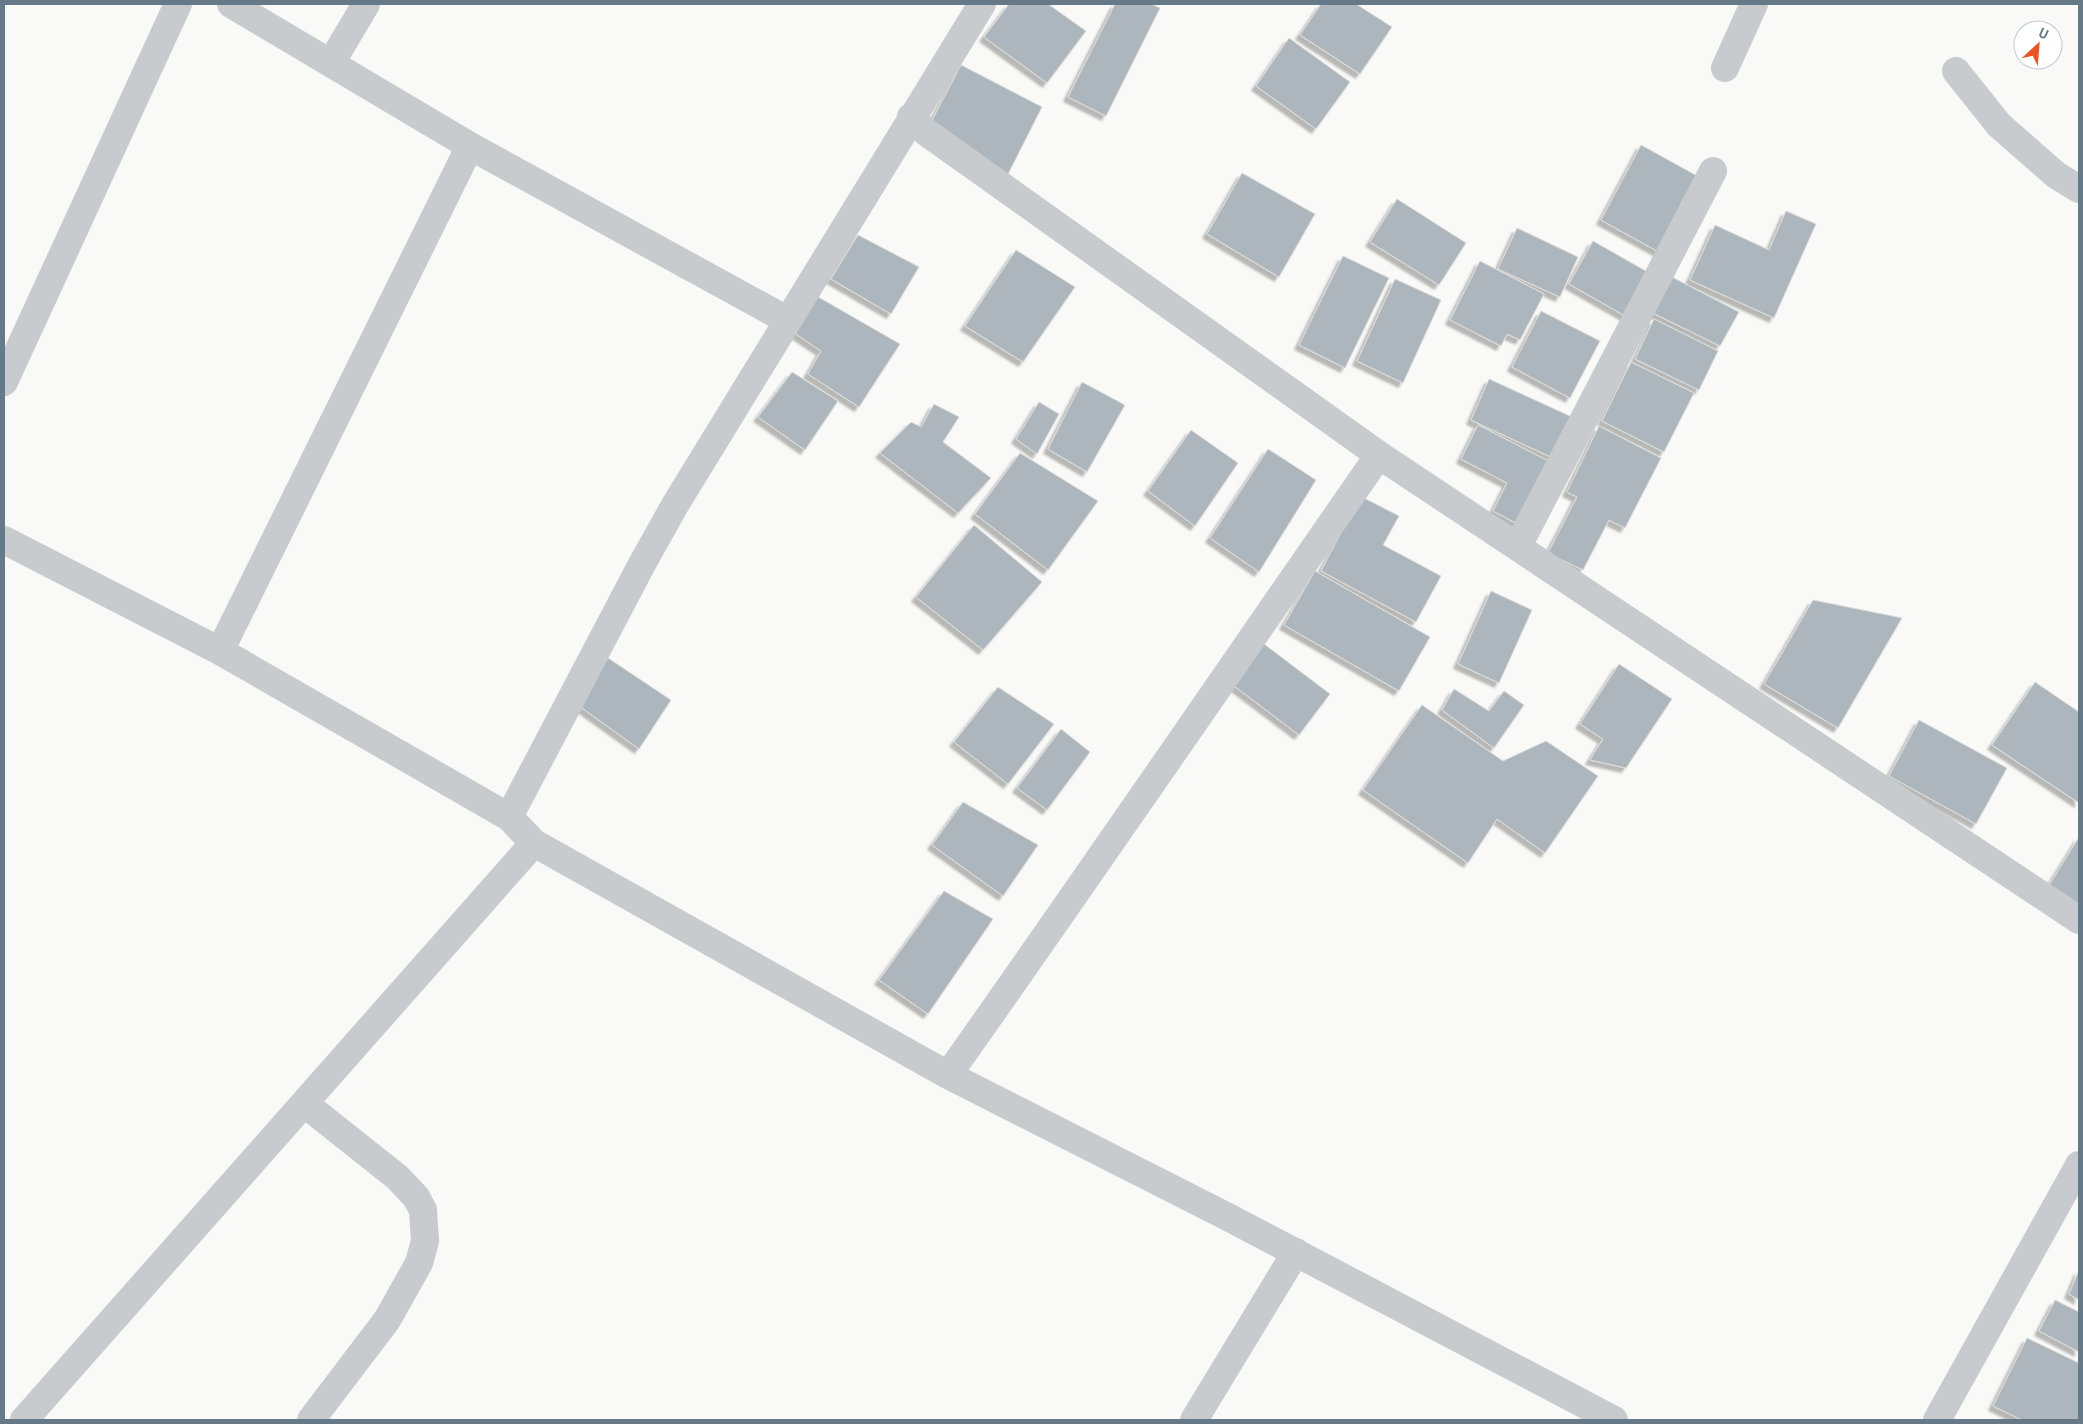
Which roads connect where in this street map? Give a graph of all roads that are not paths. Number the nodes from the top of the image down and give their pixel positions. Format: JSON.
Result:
{"nodes":[{"id":1,"x":178,"y":4,"type":"edge"},
{"id":2,"x":230,"y":4,"type":"edge"},
{"id":3,"x":366,"y":4,"type":"edge"},
{"id":4,"x":982,"y":4,"type":"edge"},
{"id":5,"x":1754,"y":4,"type":"edge"},
{"id":6,"x":331,"y":63,"type":"junction"},
{"id":7,"x":1725,"y":68,"type":"dead end"},
{"id":8,"x":1956,"y":71,"type":"dead end"},
{"id":9,"x":911,"y":117,"type":"junction"},
{"id":10,"x":470,"y":146,"type":"junction"},
{"id":11,"x":1714,"y":171,"type":"dead end"},
{"id":12,"x":2079,"y":189,"type":"edge"},
{"id":13,"x":787,"y":320,"type":"junction"},
{"id":14,"x":4,"y":382,"type":"edge"},
{"id":15,"x":1379,"y":455,"type":"junction"},
{"id":16,"x":4,"y":540,"type":"edge"},
{"id":17,"x":1518,"y":546,"type":"junction"},
{"id":18,"x":220,"y":651,"type":"junction"},
{"id":19,"x":509,"y":817,"type":"junction"},
{"id":20,"x":534,"y":843,"type":"junction"},
{"id":21,"x":2079,"y":920,"type":"edge"},
{"id":22,"x":948,"y":1075,"type":"junction"},
{"id":23,"x":305,"y":1104,"type":"junction"},
{"id":24,"x":2079,"y":1165,"type":"edge"},
{"id":25,"x":1296,"y":1252,"type":"junction"},
{"id":26,"x":24,"y":1420,"type":"edge"},
{"id":27,"x":311,"y":1420,"type":"edge"},
{"id":28,"x":1194,"y":1420,"type":"edge"},
{"id":29,"x":1614,"y":1420,"type":"edge"},
{"id":30,"x":1937,"y":1420,"type":"edge"}],
"edges":[{"from":1,"to":14,"type":"street"},
{"from":2,"to":6,"type":"street"},
{"from":3,"to":6,"type":"street"},
{"from":4,"to":9,"type":"street"},
{"from":5,"to":7,"type":"street"},
{"from":6,"to":10,"type":"street"},
{"from":8,"to":12,"type":"street"},
{"from":9,"to":13,"type":"street"},
{"from":9,"to":15,"type":"street"},
{"from":10,"to":13,"type":"street"},
{"from":10,"to":18,"type":"street"},
{"from":11,"to":17,"type":"street"},
{"from":13,"to":19,"type":"street"},
{"from":15,"to":17,"type":"street"},
{"from":15,"to":22,"type":"street"},
{"from":16,"to":18,"type":"street"},
{"from":17,"to":21,"type":"street"},
{"from":18,"to":19,"type":"street"},
{"from":19,"to":20,"type":"street"},
{"from":20,"to":22,"type":"street"},
{"from":20,"to":23,"type":"street"},
{"from":22,"to":25,"type":"street"},
{"from":23,"to":26,"type":"street"},
{"from":23,"to":27,"type":"street"},
{"from":24,"to":30,"type":"street"},
{"from":25,"to":28,"type":"street"},
{"from":25,"to":29,"type":"street"}]}
